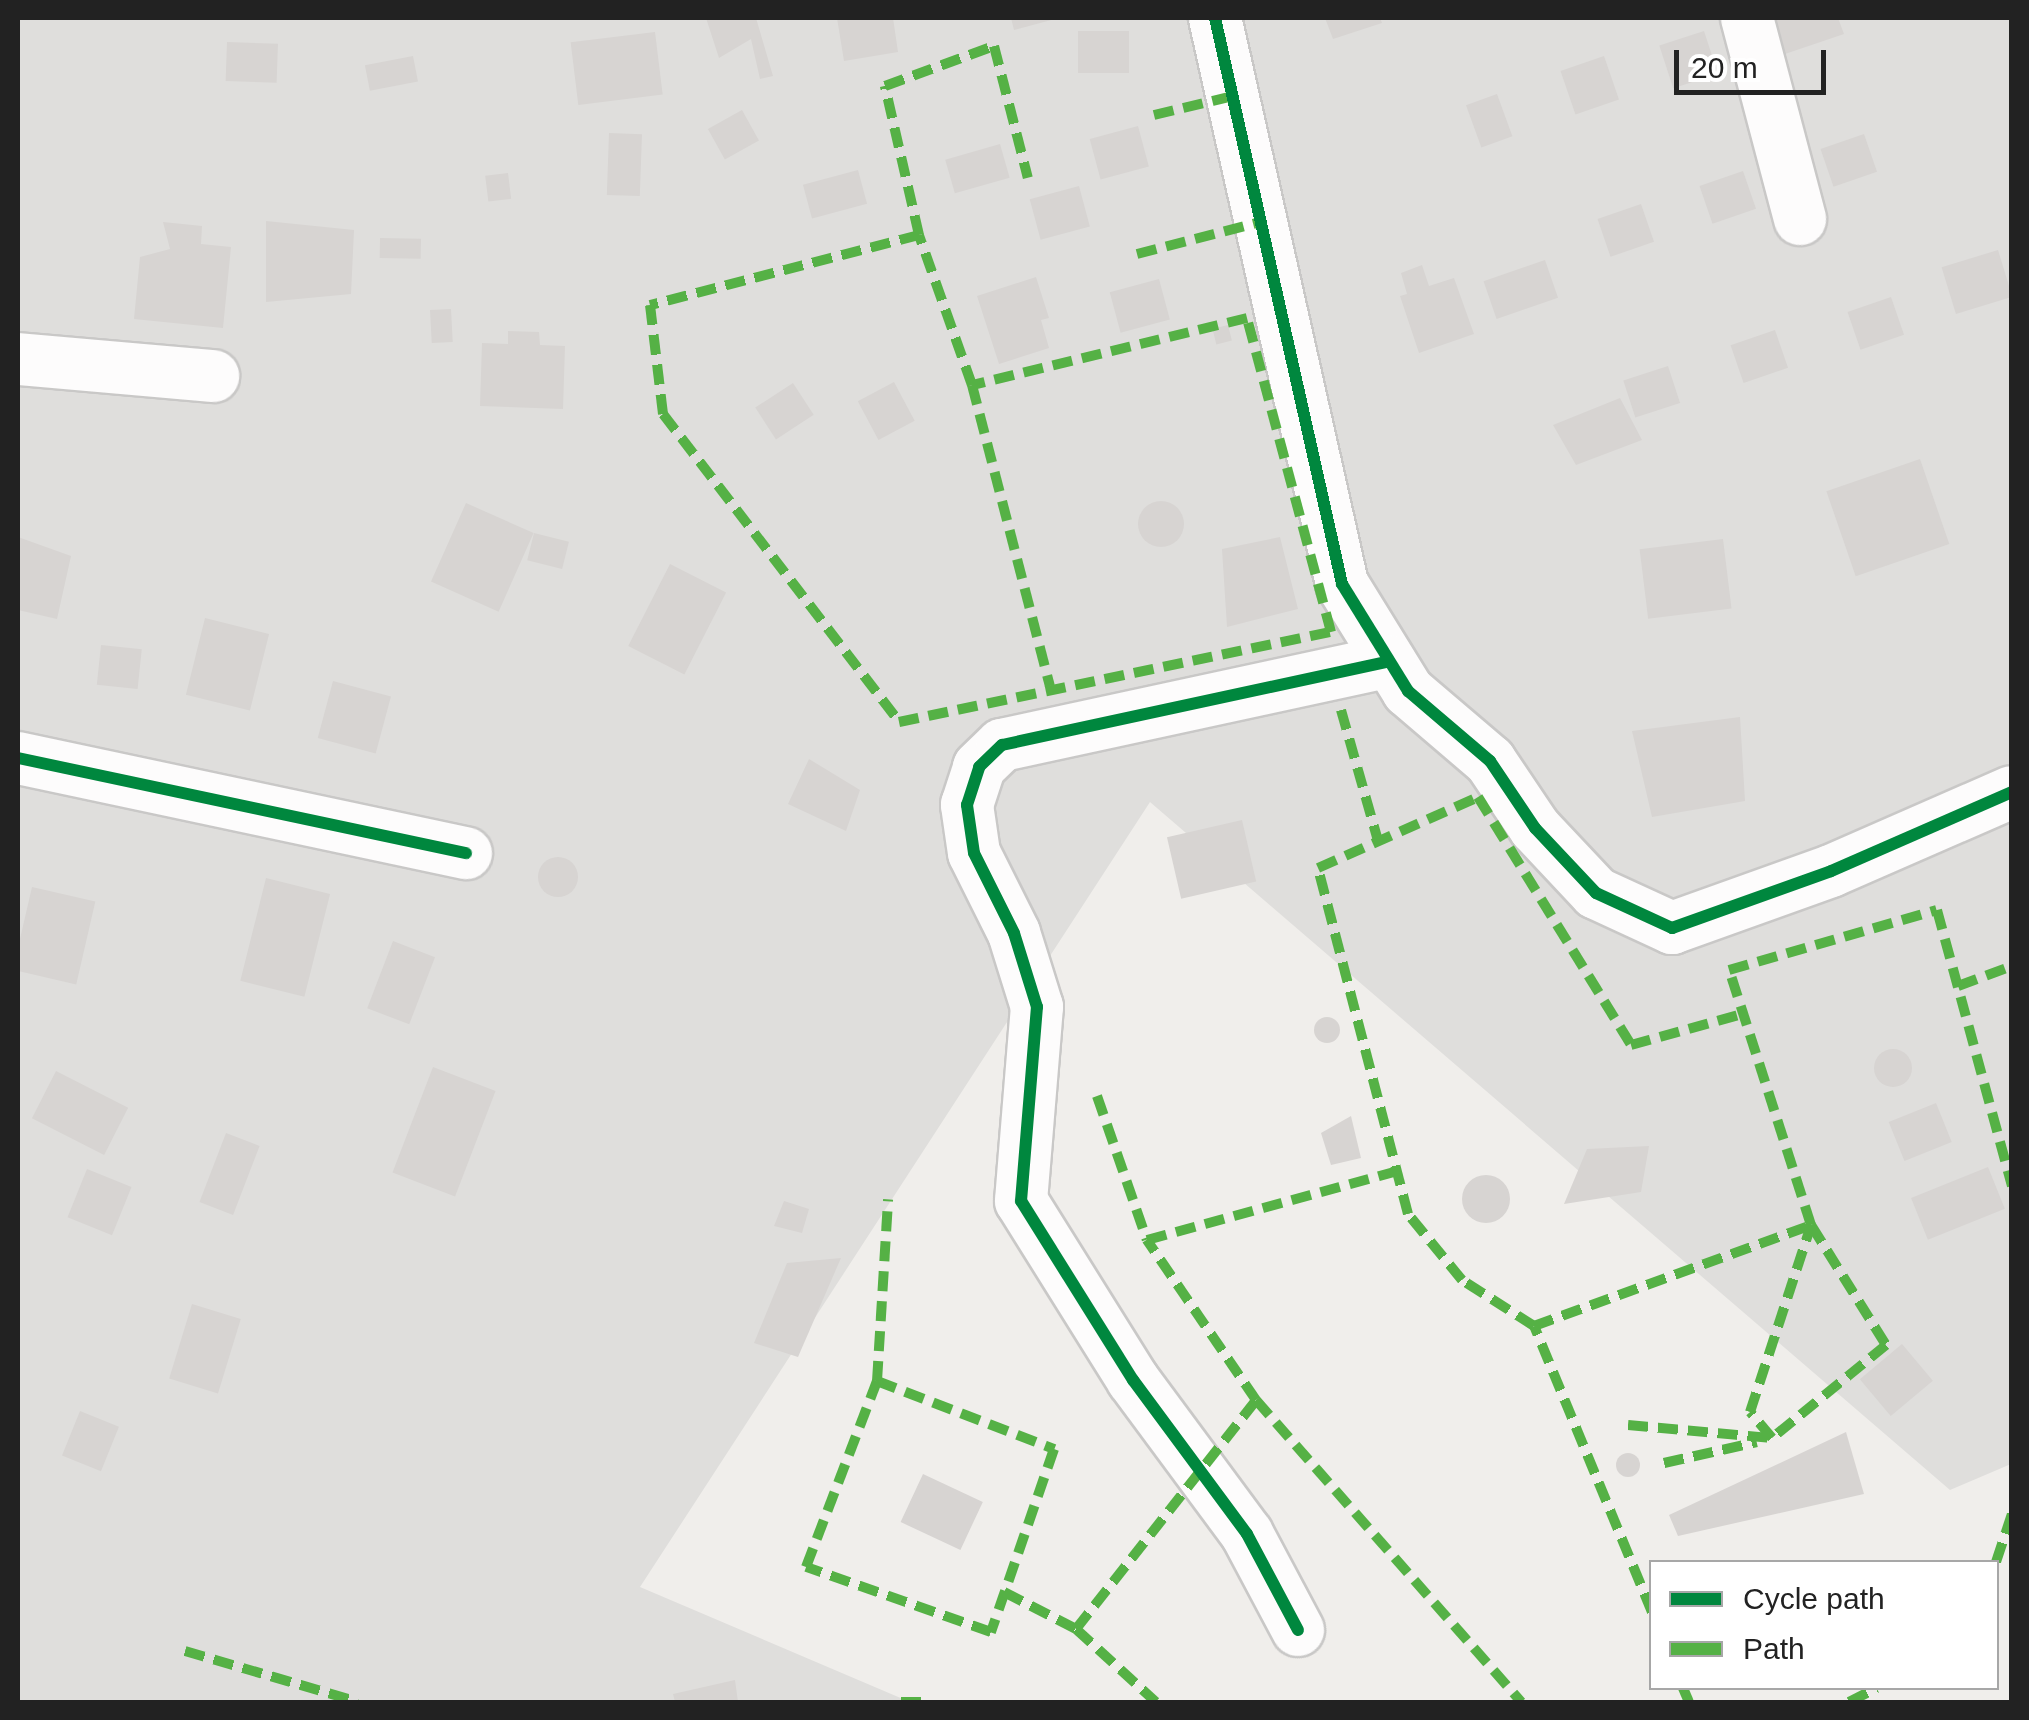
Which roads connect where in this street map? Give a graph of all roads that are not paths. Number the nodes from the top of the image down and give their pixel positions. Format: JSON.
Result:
{"nodes":[{"id":1,"x":1215,"y":18,"type":"edge"},
{"id":2,"x":1747,"y":18,"type":"edge"},
{"id":3,"x":1800,"y":219,"type":"dead end"},
{"id":4,"x":18,"y":359,"type":"edge"},
{"id":5,"x":213,"y":376,"type":"dead end"},
{"id":6,"x":1389,"y":661,"type":"junction"},
{"id":7,"x":18,"y":758,"type":"edge"},
{"id":8,"x":2012,"y":792,"type":"edge"},
{"id":9,"x":466,"y":853,"type":"dead end"},
{"id":10,"x":1298,"y":1630,"type":"dead end"}],
"edges":[{"from":1,"to":6,"type":"street"},
{"from":2,"to":3,"type":"street"},
{"from":4,"to":5,"type":"street"},
{"from":6,"to":8,"type":"street"},
{"from":6,"to":10,"type":"street"},
{"from":7,"to":9,"type":"street"}]}
